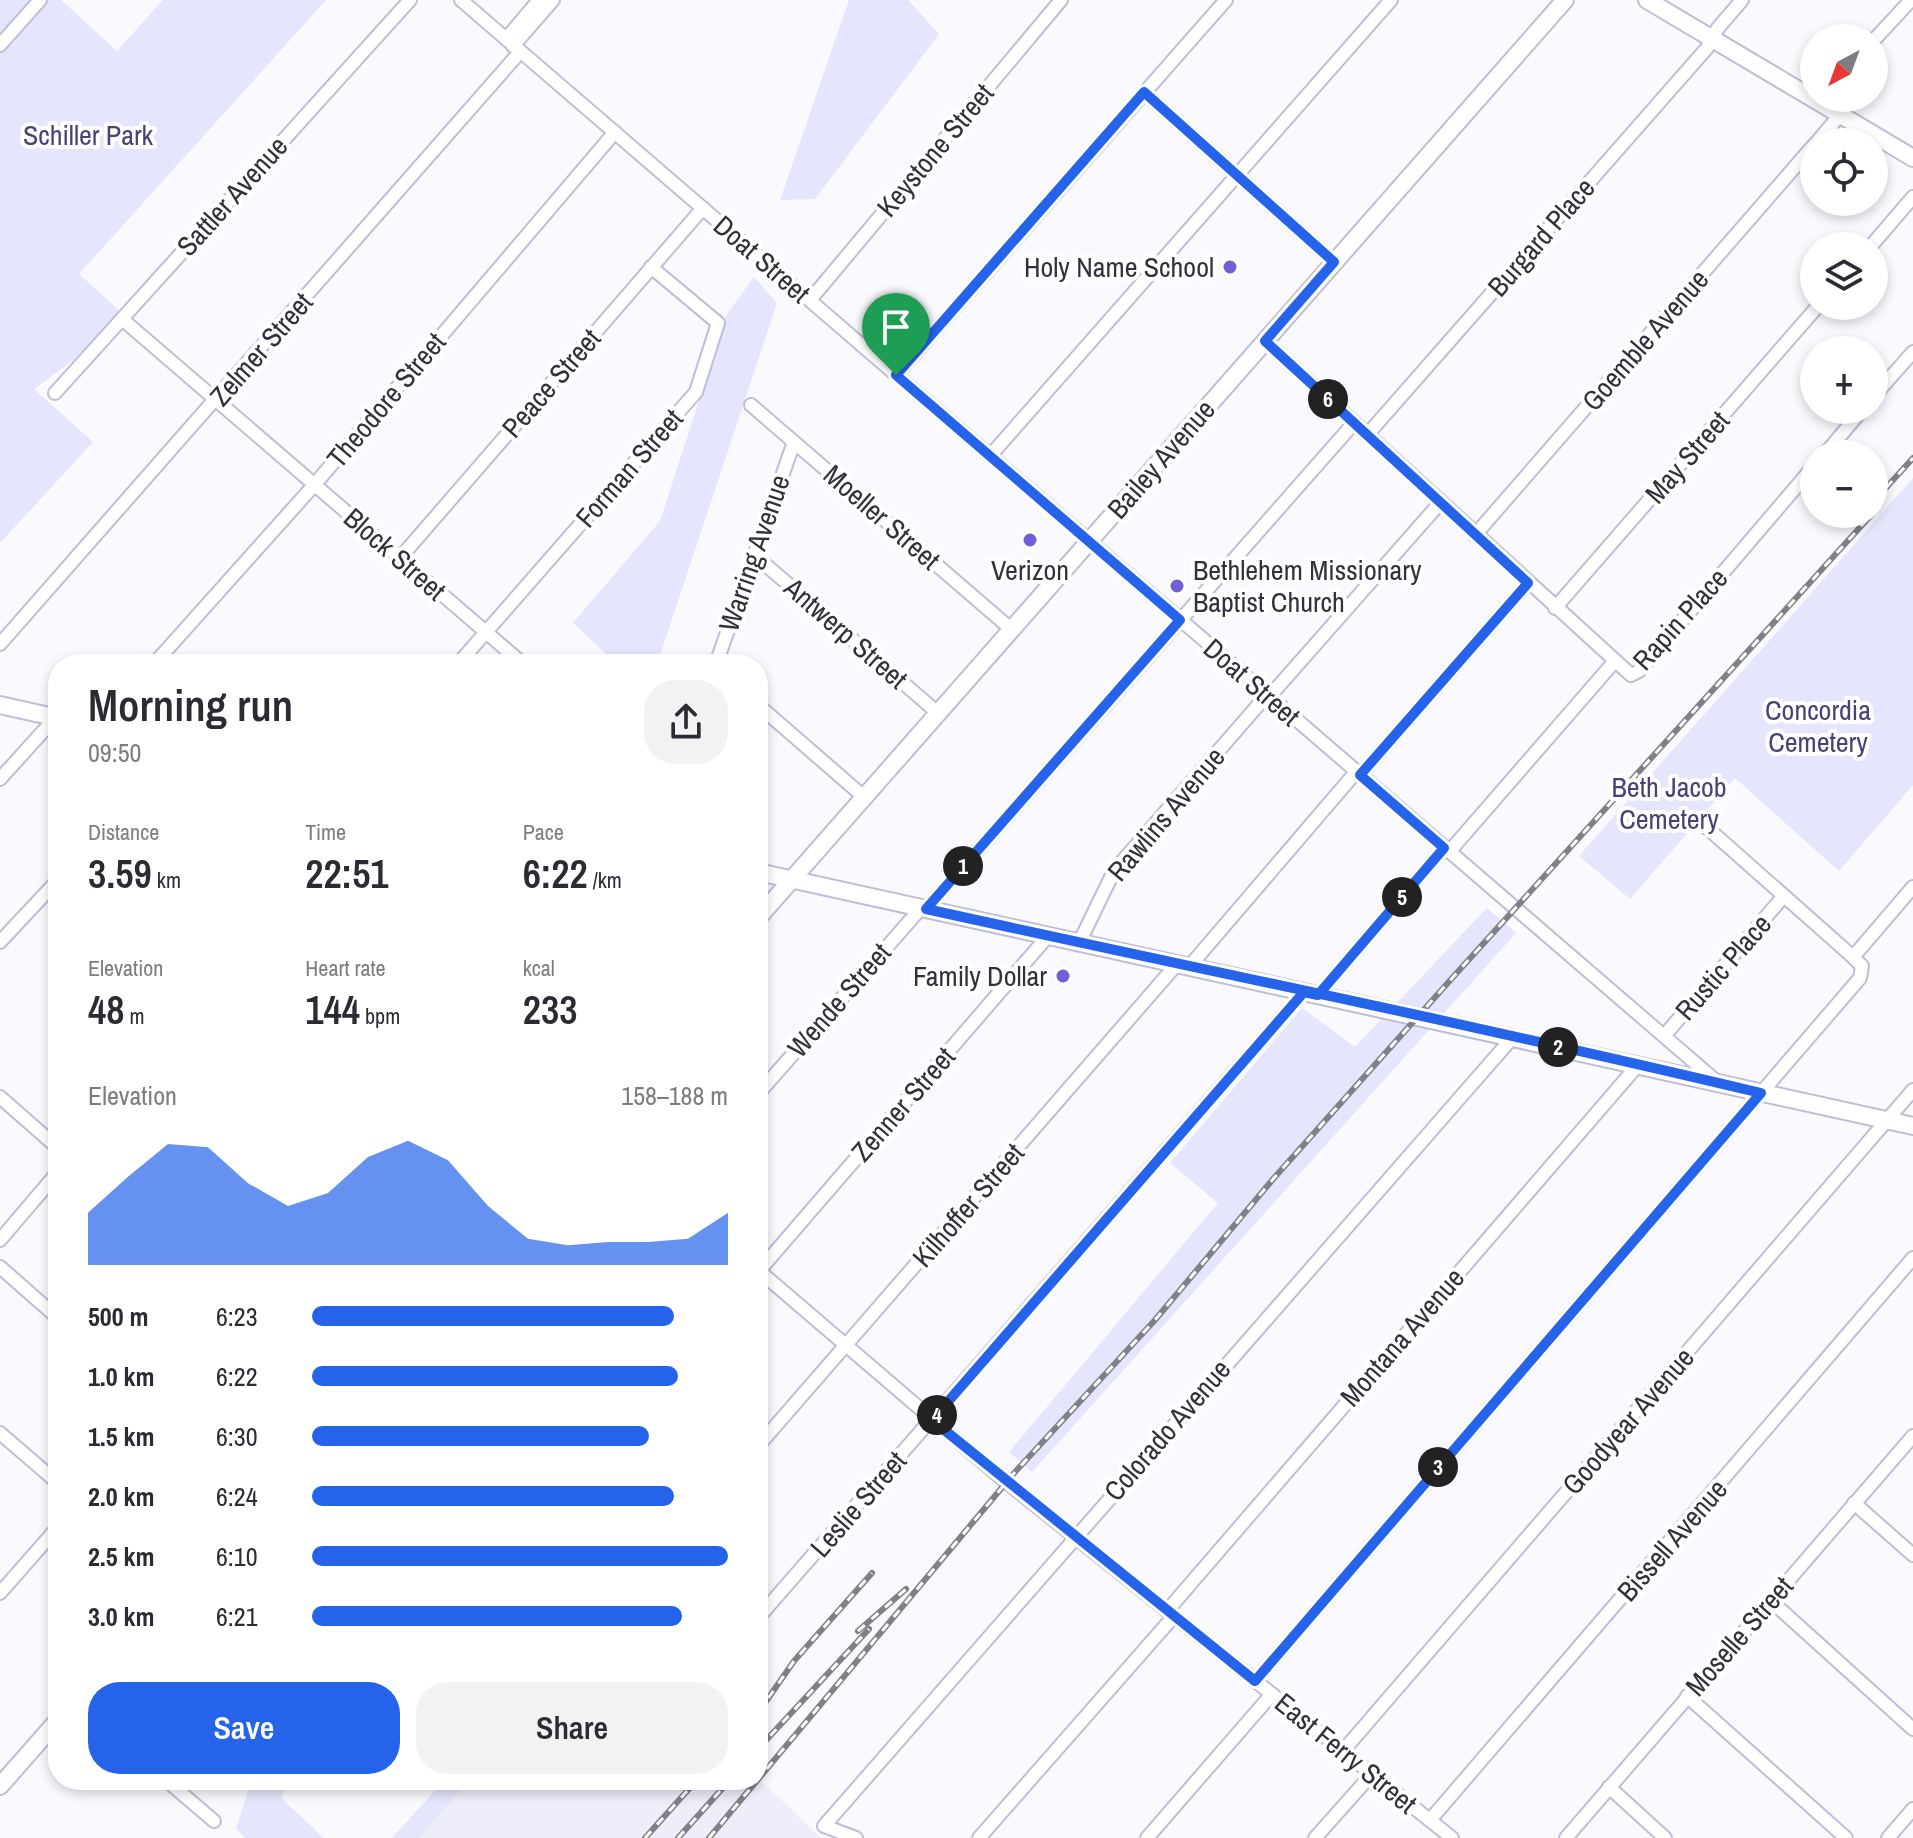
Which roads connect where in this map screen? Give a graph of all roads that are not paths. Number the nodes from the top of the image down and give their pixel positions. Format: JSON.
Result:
{"nodes":[{"id":1,"x":40,"y":0,"type":"edge"},
{"id":2,"x":410,"y":0,"type":"edge"},
{"id":3,"x":461,"y":0,"type":"edge"},
{"id":4,"x":539,"y":0,"type":"edge"},
{"id":5,"x":553,"y":0,"type":"edge"},
{"id":6,"x":1061,"y":0,"type":"edge"},
{"id":7,"x":1226,"y":0,"type":"edge"},
{"id":8,"x":1391,"y":0,"type":"edge"},
{"id":9,"x":1565,"y":0,"type":"edge"},
{"id":10,"x":1647,"y":0,"type":"edge"},
{"id":11,"x":1742,"y":0,"type":"edge"},
{"id":12,"x":1911,"y":0,"type":"edge"},
{"id":13,"x":1888,"y":25,"type":"edge"},
{"id":14,"x":1712,"y":38,"type":"junction"},
{"id":15,"x":0,"y":45,"type":"edge"},
{"id":16,"x":513,"y":46,"type":"junction"},
{"id":17,"x":1800,"y":88,"type":"edge"},
{"id":18,"x":1144,"y":92,"type":"junction"},
{"id":19,"x":1836,"y":112,"type":"edge"},
{"id":20,"x":1840,"y":115,"type":"junction"},
{"id":21,"x":1829,"y":128,"type":"edge"},
{"id":22,"x":615,"y":132,"type":"junction"},
{"id":23,"x":1913,"y":158,"type":"edge"},
{"id":24,"x":1800,"y":161,"type":"edge"},
{"id":25,"x":1237,"y":175,"type":"junction"},
{"id":26,"x":1913,"y":197,"type":"edge"},
{"id":27,"x":703,"y":208,"type":"junction"},
{"id":28,"x":1883,"y":232,"type":"edge"},
{"id":29,"x":1334,"y":262,"type":"junction"},
{"id":30,"x":651,"y":267,"type":"junction"},
{"id":31,"x":810,"y":300,"type":"junction"},
{"id":32,"x":122,"y":319,"type":"junction"},
{"id":33,"x":1806,"y":320,"type":"edge"},
{"id":34,"x":1265,"y":341,"type":"junction"},
{"id":35,"x":1913,"y":352,"type":"edge"},
{"id":36,"x":896,"y":375,"type":"junction"},
{"id":37,"x":1888,"y":380,"type":"edge"},
{"id":38,"x":55,"y":393,"type":"dead end"},
{"id":39,"x":217,"y":400,"type":"junction"},
{"id":40,"x":751,"y":405,"type":"dead end"},
{"id":41,"x":1354,"y":423,"type":"junction"},
{"id":42,"x":1850,"y":424,"type":"edge"},
{"id":43,"x":1367,"y":435,"type":"junction"},
{"id":44,"x":1837,"y":440,"type":"edge"},
{"id":45,"x":794,"y":442,"type":"junction"},
{"id":46,"x":990,"y":456,"type":"junction"},
{"id":47,"x":1800,"y":482,"type":"edge"},
{"id":48,"x":315,"y":484,"type":"junction"},
{"id":49,"x":1440,"y":503,"type":"junction"},
{"id":50,"x":1475,"y":535,"type":"junction"},
{"id":51,"x":1088,"y":542,"type":"junction"},
{"id":52,"x":753,"y":554,"type":"junction"},
{"id":53,"x":400,"y":558,"type":"junction"},
{"id":54,"x":1528,"y":583,"type":"junction"},
{"id":55,"x":1555,"y":608,"type":"junction"},
{"id":56,"x":1180,"y":620,"type":"junction"},
{"id":57,"x":1011,"y":629,"type":"junction"},
{"id":58,"x":486,"y":633,"type":"junction"},
{"id":59,"x":0,"y":644,"type":"edge"},
{"id":60,"x":163,"y":654,"type":"edge"},
{"id":61,"x":467,"y":654,"type":"edge"},
{"id":62,"x":511,"y":654,"type":"edge"},
{"id":63,"x":719,"y":654,"type":"edge"},
{"id":64,"x":1614,"y":662,"type":"junction"},
{"id":65,"x":1268,"y":696,"type":"junction"},
{"id":66,"x":0,"y":705,"type":"edge"},
{"id":67,"x":938,"y":713,"type":"junction"},
{"id":68,"x":768,"y":714,"type":"edge"},
{"id":69,"x":48,"y":716,"type":"edge"},
{"id":70,"x":48,"y":728,"type":"edge"},
{"id":71,"x":1358,"y":773,"type":"junction"},
{"id":72,"x":0,"y":779,"type":"edge"},
{"id":73,"x":864,"y":797,"type":"junction"},
{"id":74,"x":1704,"y":825,"type":"dead end"},
{"id":75,"x":1447,"y":850,"type":"junction"},
{"id":76,"x":768,"y":874,"type":"edge"},
{"id":77,"x":792,"y":879,"type":"junction"},
{"id":78,"x":1913,"y":887,"type":"edge"},
{"id":79,"x":48,"y":891,"type":"edge"},
{"id":80,"x":1783,"y":897,"type":"junction"},
{"id":81,"x":768,"y":907,"type":"edge"},
{"id":82,"x":924,"y":908,"type":"junction"},
{"id":83,"x":1048,"y":936,"type":"junction"},
{"id":84,"x":0,"y":942,"type":"edge"},
{"id":85,"x":1079,"y":943,"type":"junction"},
{"id":86,"x":1853,"y":957,"type":"junction"},
{"id":87,"x":1183,"y":966,"type":"junction"},
{"id":88,"x":1311,"y":994,"type":"junction"},
{"id":89,"x":1664,"y":1036,"type":"junction"},
{"id":90,"x":1513,"y":1037,"type":"junction"},
{"id":91,"x":1638,"y":1065,"type":"junction"},
{"id":92,"x":1717,"y":1082,"type":"junction"},
{"id":93,"x":768,"y":1083,"type":"edge"},
{"id":94,"x":1913,"y":1090,"type":"edge"},
{"id":95,"x":1761,"y":1093,"type":"junction"},
{"id":96,"x":0,"y":1097,"type":"edge"},
{"id":97,"x":1887,"y":1121,"type":"junction"},
{"id":98,"x":1913,"y":1126,"type":"edge"},
{"id":99,"x":48,"y":1139,"type":"edge"},
{"id":100,"x":48,"y":1184,"type":"edge"},
{"id":101,"x":0,"y":1240,"type":"edge"},
{"id":102,"x":1913,"y":1258,"type":"edge"},
{"id":103,"x":768,"y":1259,"type":"edge"},
{"id":104,"x":0,"y":1267,"type":"edge"},
{"id":105,"x":768,"y":1279,"type":"edge"},
{"id":106,"x":48,"y":1309,"type":"edge"},
{"id":107,"x":846,"y":1345,"type":"junction"},
{"id":108,"x":932,"y":1420,"type":"junction"},
{"id":109,"x":0,"y":1433,"type":"edge"},
{"id":110,"x":768,"y":1435,"type":"edge"},
{"id":111,"x":1913,"y":1436,"type":"edge"},
{"id":112,"x":48,"y":1474,"type":"edge"},
{"id":113,"x":1854,"y":1503,"type":"junction"},
{"id":114,"x":1073,"y":1536,"type":"junction"},
{"id":115,"x":48,"y":1538,"type":"edge"},
{"id":116,"x":1913,"y":1555,"type":"edge"},
{"id":117,"x":0,"y":1593,"type":"edge"},
{"id":118,"x":1770,"y":1600,"type":"junction"},
{"id":119,"x":768,"y":1607,"type":"edge"},
{"id":120,"x":1170,"y":1614,"type":"junction"},
{"id":121,"x":1255,"y":1681,"type":"junction"},
{"id":122,"x":1272,"y":1694,"type":"junction"},
{"id":123,"x":1687,"y":1696,"type":"junction"},
{"id":124,"x":1913,"y":1729,"type":"edge"},
{"id":125,"x":48,"y":1731,"type":"edge"},
{"id":126,"x":1343,"y":1751,"type":"junction"},
{"id":127,"x":1372,"y":1774,"type":"junction"},
{"id":128,"x":0,"y":1786,"type":"edge"},
{"id":129,"x":1609,"y":1787,"type":"junction"},
{"id":130,"x":178,"y":1790,"type":"edge"},
{"id":131,"x":1913,"y":1809,"type":"edge"},
{"id":132,"x":1430,"y":1820,"type":"junction"},
{"id":133,"x":214,"y":1821,"type":"dead end"},
{"id":134,"x":856,"y":1838,"type":"edge"},
{"id":135,"x":979,"y":1838,"type":"edge"},
{"id":136,"x":1147,"y":1838,"type":"edge"},
{"id":137,"x":1315,"y":1838,"type":"edge"},
{"id":138,"x":1452,"y":1838,"type":"edge"},
{"id":139,"x":1566,"y":1838,"type":"edge"},
{"id":140,"x":1665,"y":1838,"type":"edge"},
{"id":141,"x":1846,"y":1838,"type":"edge"},
{"id":142,"x":1888,"y":1838,"type":"edge"}],
"edges":[{"from":1,"to":15,"type":"street"},
{"from":2,"to":32,"type":"street","name":"Sattler Avenue"},
{"from":3,"to":16,"type":"street","name":"Doat Street"},
{"from":4,"to":16,"type":"street"},
{"from":5,"to":16,"type":"street"},
{"from":6,"to":31,"type":"street","name":"Keystone Street"},
{"from":7,"to":18,"type":"street"},
{"from":8,"to":25,"type":"street"},
{"from":9,"to":29,"type":"main road","name":"Bailey Avenue"},
{"from":10,"to":14,"type":"main road"},
{"from":11,"to":14,"type":"street","name":"Burgard Place"},
{"from":12,"to":13,"type":"street"},
{"from":14,"to":17,"type":"main road"},
{"from":14,"to":43,"type":"street","name":"Burgard Place"},
{"from":16,"to":22,"type":"street","name":"Doat Street"},
{"from":16,"to":39,"type":"street","name":"Zelmer Street"},
{"from":18,"to":25,"type":"street"},
{"from":18,"to":36,"type":"street"},
{"from":19,"to":20,"type":"main road"},
{"from":20,"to":21,"type":"street","name":"Goemble Avenue"},
{"from":20,"to":23,"type":"main road"},
{"from":22,"to":27,"type":"street","name":"Doat Street"},
{"from":22,"to":48,"type":"street","name":"Theodore Street"},
{"from":24,"to":50,"type":"street","name":"Goemble Avenue"},
{"from":25,"to":29,"type":"street"},
{"from":25,"to":46,"type":"street"},
{"from":26,"to":28,"type":"street"},
{"from":27,"to":30,"type":"street","name":"Peace Street"},
{"from":27,"to":31,"type":"street","name":"Doat Street"},
{"from":29,"to":34,"type":"main road","name":"Bailey Avenue"},
{"from":30,"to":53,"type":"street","name":"Peace Street"},
{"from":30,"to":58,"type":"street","name":"Forman Street"},
{"from":31,"to":36,"type":"street","name":"Doat Street"},
{"from":32,"to":38,"type":"street","name":"Sattler Avenue"},
{"from":32,"to":39,"type":"street","name":"Block Street"},
{"from":33,"to":55,"type":"street","name":"May Street"},
{"from":34,"to":41,"type":"street"},
{"from":34,"to":51,"type":"main road","name":"Bailey Avenue"},
{"from":35,"to":37,"type":"street"},
{"from":36,"to":46,"type":"street","name":"Doat Street"},
{"from":39,"to":48,"type":"street","name":"Block Street"},
{"from":39,"to":59,"type":"street","name":"Zelmer Street"},
{"from":40,"to":45,"type":"street","name":"Moeller Street"},
{"from":41,"to":43,"type":"street"},
{"from":41,"to":56,"type":"street"},
{"from":42,"to":44,"type":"street"},
{"from":43,"to":49,"type":"street"},
{"from":45,"to":52,"type":"street","name":"Warring Avenue"},
{"from":45,"to":57,"type":"street","name":"Moeller Street"},
{"from":46,"to":51,"type":"street","name":"Doat Street"},
{"from":47,"to":64,"type":"street","name":"Rapin Place"},
{"from":48,"to":53,"type":"street","name":"Block Street"},
{"from":48,"to":60,"type":"street","name":"Theodore Street"},
{"from":49,"to":50,"type":"street"},
{"from":49,"to":65,"type":"street"},
{"from":50,"to":54,"type":"street"},
{"from":51,"to":56,"type":"street","name":"Doat Street"},
{"from":51,"to":57,"type":"main road","name":"Bailey Avenue"},
{"from":52,"to":63,"type":"street","name":"Warring Avenue"},
{"from":52,"to":67,"type":"street","name":"Antwerp Street"},
{"from":53,"to":58,"type":"street","name":"Block Street"},
{"from":54,"to":55,"type":"street"},
{"from":54,"to":71,"type":"street"},
{"from":55,"to":64,"type":"street"},
{"from":56,"to":65,"type":"street","name":"Doat Street"},
{"from":56,"to":82,"type":"street"},
{"from":57,"to":67,"type":"main road","name":"Bailey Avenue"},
{"from":58,"to":61,"type":"street","name":"Forman Street"},
{"from":58,"to":62,"type":"street","name":"Block Street"},
{"from":64,"to":75,"type":"street","name":"Rapin Place"},
{"from":65,"to":71,"type":"street","name":"Doat Street"},
{"from":65,"to":85,"type":"street","name":"Rawlins Avenue"},
{"from":66,"to":69,"type":"main road"},
{"from":67,"to":73,"type":"main road","name":"Bailey Avenue"},
{"from":68,"to":73,"type":"street"},
{"from":70,"to":72,"type":"street"},
{"from":71,"to":75,"type":"street","name":"Doat Street"},
{"from":71,"to":87,"type":"street"},
{"from":73,"to":77,"type":"main road","name":"Bailey Avenue"},
{"from":74,"to":80,"type":"street"},
{"from":75,"to":88,"type":"street","name":"Rapin Place"},
{"from":75,"to":89,"type":"street","name":"Doat Street"},
{"from":76,"to":77,"type":"main road"},
{"from":77,"to":81,"type":"main road","name":"Bailey Avenue"},
{"from":77,"to":82,"type":"main road"},
{"from":78,"to":86,"type":"street"},
{"from":79,"to":84,"type":"street"},
{"from":80,"to":86,"type":"street"},
{"from":80,"to":89,"type":"street","name":"Rustic Place"},
{"from":82,"to":83,"type":"main road"},
{"from":82,"to":93,"type":"street","name":"Wende Street"},
{"from":83,"to":85,"type":"main road"},
{"from":83,"to":103,"type":"street","name":"Zenner Street"},
{"from":85,"to":87,"type":"main road"},
{"from":86,"to":95,"type":"street"},
{"from":87,"to":88,"type":"main road"},
{"from":87,"to":107,"type":"street","name":"Kilhoffer Street"},
{"from":88,"to":90,"type":"main road"},
{"from":88,"to":108,"type":"street","name":"Leslie Street"},
{"from":89,"to":92,"type":"street","name":"Doat Street"},
{"from":90,"to":91,"type":"main road"},
{"from":90,"to":114,"type":"street","name":"Colorado Avenue"},
{"from":91,"to":92,"type":"main road"},
{"from":91,"to":120,"type":"street","name":"Montana Avenue"},
{"from":92,"to":95,"type":"main road"},
{"from":94,"to":97,"type":"street","name":"Goodyear Avenue"},
{"from":95,"to":97,"type":"main road"},
{"from":95,"to":121,"type":"street"},
{"from":96,"to":99,"type":"street"},
{"from":97,"to":98,"type":"main road"},
{"from":97,"to":126,"type":"street","name":"Goodyear Avenue"},
{"from":100,"to":101,"type":"street"},
{"from":102,"to":132,"type":"street","name":"Bissell Avenue"},
{"from":104,"to":106,"type":"street"},
{"from":105,"to":107,"type":"street","name":"East Ferry Street"},
{"from":107,"to":108,"type":"street","name":"East Ferry Street"},
{"from":107,"to":110,"type":"street","name":"Kilhoffer Street"},
{"from":108,"to":114,"type":"street","name":"East Ferry Street"},
{"from":108,"to":119,"type":"street","name":"Leslie Street"},
{"from":109,"to":112,"type":"street"},
{"from":111,"to":113,"type":"street","name":"Moselle Street"},
{"from":113,"to":116,"type":"street"},
{"from":113,"to":118,"type":"street","name":"Moselle Street"},
{"from":114,"to":120,"type":"street","name":"East Ferry Street"},
{"from":114,"to":134,"type":"street","name":"Colorado Avenue"},
{"from":115,"to":117,"type":"street"},
{"from":118,"to":123,"type":"street","name":"Moselle Street"},
{"from":118,"to":124,"type":"street"},
{"from":120,"to":121,"type":"street","name":"East Ferry Street"},
{"from":120,"to":135,"type":"street","name":"Montana Avenue"},
{"from":121,"to":122,"type":"street","name":"East Ferry Street"},
{"from":122,"to":126,"type":"street","name":"East Ferry Street"},
{"from":122,"to":136,"type":"street"},
{"from":123,"to":129,"type":"street","name":"Moselle Street"},
{"from":123,"to":141,"type":"street"},
{"from":125,"to":128,"type":"main road"},
{"from":126,"to":127,"type":"street","name":"East Ferry Street"},
{"from":127,"to":132,"type":"street","name":"East Ferry Street"},
{"from":127,"to":137,"type":"street"},
{"from":129,"to":139,"type":"street","name":"Moselle Street"},
{"from":129,"to":140,"type":"street"},
{"from":130,"to":133,"type":"street"},
{"from":131,"to":142,"type":"street"},
{"from":132,"to":138,"type":"street","name":"East Ferry Street"}]}
